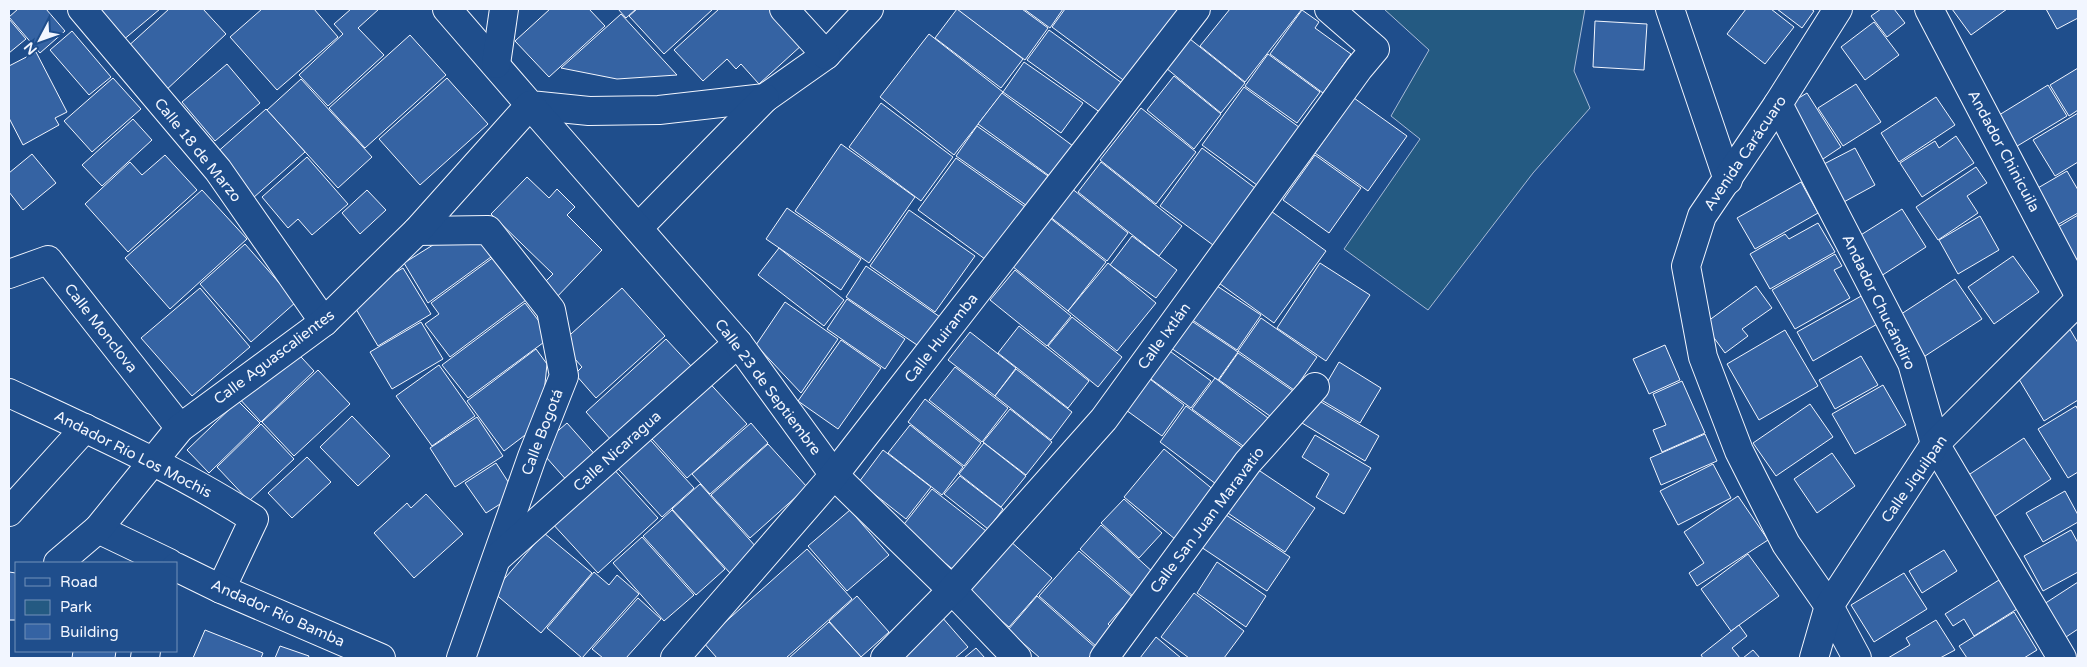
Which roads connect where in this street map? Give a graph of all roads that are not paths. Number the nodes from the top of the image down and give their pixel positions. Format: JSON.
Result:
{"nodes":[{"id":1,"x":82,"y":9,"type":"edge"},
{"id":2,"x":447,"y":9,"type":"edge"},
{"id":3,"x":504,"y":9,"type":"edge"},
{"id":4,"x":784,"y":9,"type":"edge"},
{"id":5,"x":868,"y":9,"type":"edge"},
{"id":6,"x":1196,"y":9,"type":"edge"},
{"id":7,"x":1328,"y":9,"type":"edge"},
{"id":8,"x":1670,"y":9,"type":"edge"},
{"id":9,"x":1838,"y":9,"type":"edge"},
{"id":10,"x":1929,"y":9,"type":"edge"},
{"id":11,"x":468,"y":20,"type":"edge"},
{"id":12,"x":826,"y":55,"type":"junction"},
{"id":13,"x":496,"y":64,"type":"junction"},
{"id":14,"x":764,"y":98,"type":"junction"},
{"id":15,"x":1778,"y":104,"type":"junction"},
{"id":16,"x":530,"y":105,"type":"junction"},
{"id":17,"x":1728,"y":180,"type":"junction"},
{"id":18,"x":638,"y":228,"type":"junction"},
{"id":19,"x":417,"y":231,"type":"junction"},
{"id":20,"x":9,"y":274,"type":"edge"},
{"id":21,"x":2078,"y":293,"type":"edge"},
{"id":22,"x":2078,"y":301,"type":"edge"},
{"id":23,"x":324,"y":322,"type":"junction"},
{"id":24,"x":738,"y":343,"type":"junction"},
{"id":25,"x":1316,"y":387,"type":"dead end"},
{"id":26,"x":9,"y":393,"type":"edge"},
{"id":27,"x":85,"y":428,"type":"junction"},
{"id":28,"x":180,"y":428,"type":"junction"},
{"id":29,"x":1935,"y":444,"type":"junction"},
{"id":30,"x":152,"y":463,"type":"junction"},
{"id":31,"x":834,"y":475,"type":"junction"},
{"id":32,"x":9,"y":512,"type":"edge"},
{"id":33,"x":98,"y":529,"type":"junction"},
{"id":34,"x":496,"y":558,"type":"junction"},
{"id":35,"x":59,"y":562,"type":"edge"},
{"id":36,"x":164,"y":562,"type":"edge"},
{"id":37,"x":178,"y":569,"type":"edge"},
{"id":38,"x":221,"y":589,"type":"junction"},
{"id":39,"x":952,"y":590,"type":"junction"},
{"id":40,"x":1829,"y":606,"type":"junction"},
{"id":41,"x":381,"y":658,"type":"edge"},
{"id":42,"x":461,"y":658,"type":"edge"},
{"id":43,"x":675,"y":658,"type":"edge"},
{"id":44,"x":885,"y":658,"type":"edge"},
{"id":45,"x":1017,"y":658,"type":"edge"},
{"id":46,"x":1104,"y":658,"type":"edge"},
{"id":47,"x":1814,"y":658,"type":"edge"},
{"id":48,"x":1857,"y":658,"type":"edge"},
{"id":49,"x":2062,"y":658,"type":"edge"}],
"edges":[{"from":1,"to":23,"type":"street","name":"Calle 18 de Marzo"},
{"from":2,"to":11,"type":"street","name":"Calle 23 de Septiembre"},
{"from":3,"to":13,"type":"street"},
{"from":4,"to":12,"type":"street"},
{"from":5,"to":12,"type":"street"},
{"from":6,"to":31,"type":"street","name":"Calle Huiramba"},
{"from":7,"to":39,"type":"street","name":"Calle Ixtlán"},
{"from":8,"to":17,"type":"street"},
{"from":9,"to":15,"type":"street","name":"Avenida Carácuaro"},
{"from":10,"to":21,"type":"street","name":"Andador Chinicuila"},
{"from":11,"to":13,"type":"street","name":"Calle 23 de Septiembre"},
{"from":12,"to":14,"type":"street"},
{"from":13,"to":16,"type":"street","name":"Calle 23 de Septiembre"},
{"from":14,"to":16,"type":"street"},
{"from":14,"to":18,"type":"street"},
{"from":15,"to":17,"type":"street","name":"Avenida Carácuaro"},
{"from":15,"to":29,"type":"street","name":"Andador Chucándiro"},
{"from":16,"to":18,"type":"street","name":"Calle 23 de Septiembre"},
{"from":16,"to":19,"type":"street","name":"Calle Aguascalientes"},
{"from":17,"to":40,"type":"street","name":"Avenida Carácuaro"},
{"from":18,"to":24,"type":"street","name":"Calle 23 de Septiembre"},
{"from":19,"to":23,"type":"street","name":"Calle Aguascalientes"},
{"from":19,"to":34,"type":"street","name":"Calle Bogotá"},
{"from":20,"to":28,"type":"street","name":"Calle Monclova"},
{"from":22,"to":29,"type":"street","name":"Calle Jiquilpan"},
{"from":23,"to":28,"type":"street","name":"Calle Aguascalientes"},
{"from":24,"to":31,"type":"street","name":"Calle 23 de Septiembre"},
{"from":24,"to":34,"type":"street","name":"Calle Nicaragua"},
{"from":25,"to":46,"type":"street","name":"Calle San Juan Maravatío"},
{"from":26,"to":27,"type":"street","name":"Andador Río Los Mochis"},
{"from":27,"to":30,"type":"street","name":"Andador Río Los Mochis"},
{"from":27,"to":32,"type":"street"},
{"from":28,"to":30,"type":"street","name":"Calle Aguascalientes"},
{"from":29,"to":40,"type":"street","name":"Calle Jiquilpan"},
{"from":29,"to":49,"type":"street","name":"Andador Chucándiro"},
{"from":30,"to":33,"type":"street","name":"Calle Aguascalientes"},
{"from":30,"to":38,"type":"street","name":"Andador Río Los Mochis"},
{"from":31,"to":39,"type":"street","name":"Calle 23 de Septiembre"},
{"from":31,"to":43,"type":"street","name":"Calle Huiramba"},
{"from":33,"to":35,"type":"street","name":"Calle Aguascalientes"},
{"from":33,"to":36,"type":"street","name":"Andador Río Bamba"},
{"from":34,"to":42,"type":"street","name":"Calle Bogotá"},
{"from":37,"to":38,"type":"street","name":"Andador Río Bamba"},
{"from":38,"to":41,"type":"street","name":"Andador Río Bamba"},
{"from":39,"to":44,"type":"street","name":"Calle Ixtlán"},
{"from":39,"to":45,"type":"street","name":"Calle 23 de Septiembre"},
{"from":40,"to":47,"type":"street","name":"Calle Jiquilpan"},
{"from":40,"to":48,"type":"street","name":"Avenida Carácuaro"}]}
